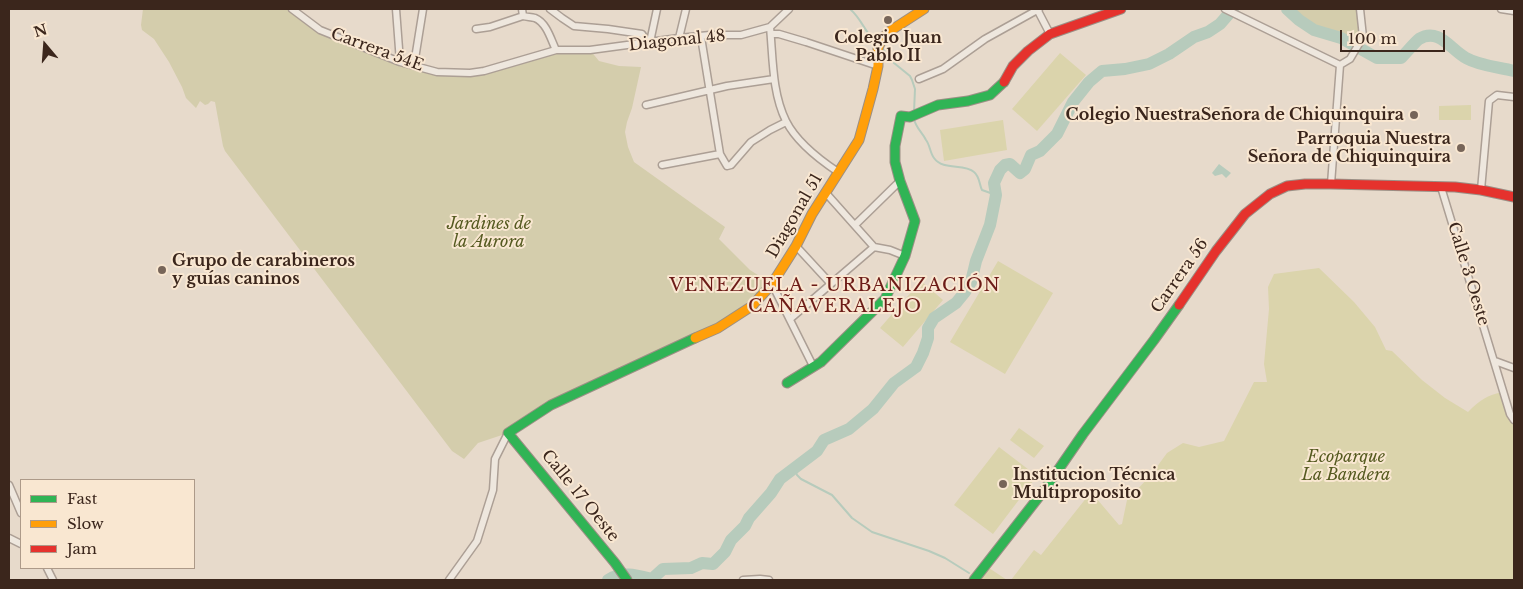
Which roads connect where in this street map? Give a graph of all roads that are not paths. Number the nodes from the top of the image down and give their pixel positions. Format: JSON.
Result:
{"nodes":[{"id":1,"x":292,"y":9,"type":"edge"},
{"id":2,"x":396,"y":9,"type":"edge"},
{"id":3,"x":423,"y":9,"type":"edge"},
{"id":4,"x":552,"y":9,"type":"edge"},
{"id":5,"x":658,"y":9,"type":"edge"},
{"id":6,"x":686,"y":9,"type":"edge"},
{"id":7,"x":789,"y":9,"type":"edge"},
{"id":8,"x":924,"y":9,"type":"edge"},
{"id":9,"x":1038,"y":9,"type":"edge"},
{"id":10,"x":1121,"y":9,"type":"edge"},
{"id":11,"x":1225,"y":9,"type":"edge"},
{"id":12,"x":1360,"y":9,"type":"edge"},
{"id":13,"x":1501,"y":9,"type":"edge"},
{"id":14,"x":1514,"y":11,"type":"edge"},
{"id":15,"x":522,"y":12,"type":"edge"},
{"id":16,"x":476,"y":29,"type":"dead end"},
{"id":17,"x":771,"y":30,"type":"junction"},
{"id":18,"x":1050,"y":34,"type":"junction"},
{"id":19,"x":701,"y":37,"type":"junction"},
{"id":20,"x":679,"y":38,"type":"junction"},
{"id":21,"x":649,"y":42,"type":"junction"},
{"id":22,"x":556,"y":50,"type":"junction"},
{"id":23,"x":400,"y":62,"type":"junction"},
{"id":24,"x":414,"y":65,"type":"junction"},
{"id":25,"x":878,"y":66,"type":"junction"},
{"id":26,"x":1340,"y":66,"type":"junction"},
{"id":27,"x":774,"y":79,"type":"junction"},
{"id":28,"x":920,"y":79,"type":"dead end"},
{"id":29,"x":710,"y":91,"type":"junction"},
{"id":30,"x":1514,"y":97,"type":"edge"},
{"id":31,"x":646,"y":105,"type":"dead end"},
{"id":32,"x":786,"y":122,"type":"junction"},
{"id":33,"x":720,"y":154,"type":"junction"},
{"id":34,"x":662,"y":165,"type":"dead end"},
{"id":35,"x":838,"y":172,"type":"junction"},
{"id":36,"x":900,"y":181,"type":"junction"},
{"id":37,"x":1331,"y":184,"type":"junction"},
{"id":38,"x":1441,"y":187,"type":"junction"},
{"id":39,"x":1481,"y":190,"type":"junction"},
{"id":40,"x":825,"y":192,"type":"junction"},
{"id":41,"x":1514,"y":197,"type":"edge"},
{"id":42,"x":855,"y":225,"type":"junction"},
{"id":43,"x":796,"y":246,"type":"junction"},
{"id":44,"x":874,"y":247,"type":"junction"},
{"id":45,"x":905,"y":256,"type":"junction"},
{"id":46,"x":772,"y":284,"type":"junction"},
{"id":47,"x":831,"y":284,"type":"junction"},
{"id":48,"x":790,"y":319,"type":"junction"},
{"id":49,"x":1495,"y":361,"type":"junction"},
{"id":50,"x":813,"y":366,"type":"junction"},
{"id":51,"x":1514,"y":368,"type":"edge"},
{"id":52,"x":786,"y":383,"type":"dead end"},
{"id":53,"x":1514,"y":420,"type":"edge"},
{"id":54,"x":508,"y":432,"type":"junction"},
{"id":55,"x":9,"y":485,"type":"edge"},
{"id":56,"x":20,"y":511,"type":"edge"},
{"id":57,"x":449,"y":580,"type":"edge"},
{"id":58,"x":627,"y":580,"type":"edge"},
{"id":59,"x":743,"y":580,"type":"edge"},
{"id":60,"x":769,"y":580,"type":"edge"},
{"id":61,"x":974,"y":580,"type":"edge"}],
"edges":[{"from":1,"to":23,"type":"street","name":"Carrera 54E"},
{"from":2,"to":23,"type":"street"},
{"from":3,"to":24,"type":"street"},
{"from":4,"to":21,"type":"street"},
{"from":5,"to":21,"type":"street"},
{"from":6,"to":20,"type":"street"},
{"from":7,"to":17,"type":"street","name":"Diagonal 48"},
{"from":8,"to":25,"type":"street","name":"Diagonal 51"},
{"from":9,"to":18,"type":"street"},
{"from":9,"to":28,"type":"street"},
{"from":10,"to":18,"type":"street"},
{"from":11,"to":26,"type":"street"},
{"from":12,"to":26,"type":"street"},
{"from":13,"to":14,"type":"street"},
{"from":15,"to":16,"type":"street"},
{"from":15,"to":22,"type":"street"},
{"from":17,"to":19,"type":"street","name":"Diagonal 48"},
{"from":17,"to":25,"type":"street"},
{"from":17,"to":27,"type":"street"},
{"from":18,"to":36,"type":"street"},
{"from":19,"to":20,"type":"street","name":"Diagonal 48"},
{"from":19,"to":29,"type":"street"},
{"from":20,"to":21,"type":"street","name":"Diagonal 48"},
{"from":21,"to":22,"type":"street","name":"Diagonal 48"},
{"from":22,"to":24,"type":"street","name":"Carrera 54E"},
{"from":23,"to":24,"type":"street","name":"Carrera 54E"},
{"from":25,"to":35,"type":"street","name":"Diagonal 51"},
{"from":26,"to":37,"type":"street"},
{"from":27,"to":29,"type":"street"},
{"from":27,"to":32,"type":"street"},
{"from":29,"to":31,"type":"street"},
{"from":29,"to":33,"type":"street"},
{"from":30,"to":39,"type":"street"},
{"from":32,"to":33,"type":"street"},
{"from":32,"to":35,"type":"street"},
{"from":33,"to":34,"type":"street"},
{"from":35,"to":40,"type":"street","name":"Diagonal 51"},
{"from":36,"to":42,"type":"street"},
{"from":36,"to":45,"type":"street"},
{"from":37,"to":38,"type":"street","name":"Carrera 56"},
{"from":37,"to":61,"type":"street","name":"Carrera 56"},
{"from":38,"to":39,"type":"street","name":"Carrera 56"},
{"from":38,"to":49,"type":"street","name":"Calle 3 Oeste"},
{"from":39,"to":41,"type":"street","name":"Carrera 56"},
{"from":40,"to":42,"type":"street"},
{"from":40,"to":43,"type":"street","name":"Diagonal 51"},
{"from":42,"to":44,"type":"street"},
{"from":43,"to":46,"type":"street","name":"Diagonal 51"},
{"from":43,"to":47,"type":"street"},
{"from":44,"to":45,"type":"street"},
{"from":44,"to":47,"type":"street"},
{"from":45,"to":50,"type":"street"},
{"from":46,"to":48,"type":"street"},
{"from":46,"to":54,"type":"street","name":"Diagonal 51"},
{"from":47,"to":48,"type":"street"},
{"from":48,"to":50,"type":"street"},
{"from":49,"to":51,"type":"street"},
{"from":49,"to":53,"type":"street","name":"Calle 3 Oeste"},
{"from":50,"to":52,"type":"street"},
{"from":54,"to":57,"type":"street"},
{"from":54,"to":58,"type":"street","name":"Calle 17 Oeste"},
{"from":55,"to":56,"type":"street"},
{"from":59,"to":60,"type":"street"}]}
